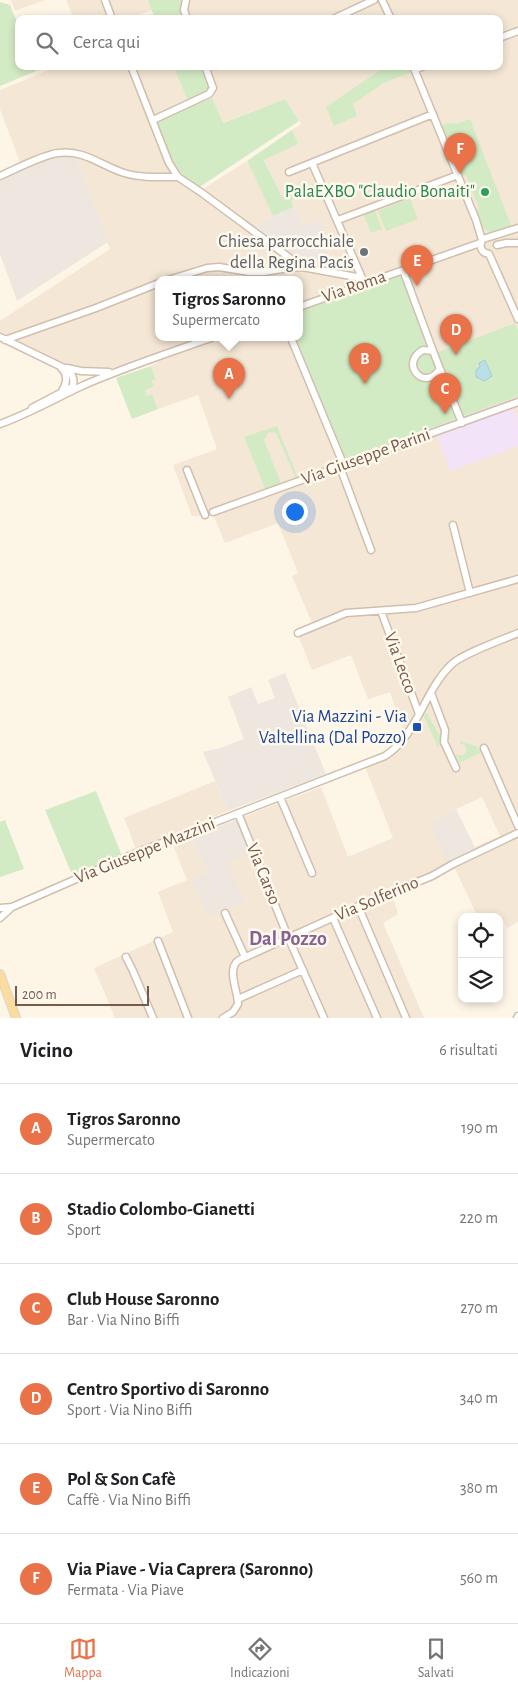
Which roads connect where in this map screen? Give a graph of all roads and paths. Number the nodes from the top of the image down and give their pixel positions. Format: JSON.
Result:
{"nodes":[{"id":1,"x":105,"y":0,"type":"edge"},
{"id":2,"x":186,"y":0,"type":"edge"},
{"id":3,"x":374,"y":0,"type":"edge"},
{"id":4,"x":382,"y":0,"type":"edge"},
{"id":5,"x":111,"y":15,"type":"edge"},
{"id":6,"x":186,"y":15,"type":"edge"},
{"id":7,"x":341,"y":15,"type":"edge"},
{"id":8,"x":390,"y":15,"type":"edge"},
{"id":9,"x":518,"y":31,"type":"edge"},
{"id":10,"x":503,"y":37,"type":"edge"},
{"id":11,"x":133,"y":70,"type":"edge"},
{"id":12,"x":206,"y":70,"type":"edge"},
{"id":13,"x":415,"y":70,"type":"edge"},
{"id":14,"x":433,"y":114,"type":"junction"},
{"id":15,"x":153,"y":120,"type":"junction"},
{"id":16,"x":312,"y":163,"type":"junction"},
{"id":17,"x":289,"y":172,"type":"dead end"},
{"id":18,"x":458,"y":175,"type":"junction"},
{"id":19,"x":0,"y":176,"type":"edge"},
{"id":20,"x":178,"y":177,"type":"junction"},
{"id":21,"x":338,"y":220,"type":"junction"},
{"id":22,"x":476,"y":220,"type":"junction"},
{"id":23,"x":518,"y":228,"type":"edge"},
{"id":24,"x":490,"y":237,"type":"junction"},
{"id":25,"x":518,"y":243,"type":"edge"},
{"id":26,"x":481,"y":244,"type":"junction"},
{"id":27,"x":497,"y":245,"type":"junction"},
{"id":28,"x":491,"y":253,"type":"junction"},
{"id":29,"x":302,"y":268,"type":"junction"},
{"id":30,"x":402,"y":270,"type":"junction"},
{"id":31,"x":181,"y":276,"type":"edge"},
{"id":32,"x":363,"y":281,"type":"junction"},
{"id":33,"x":155,"y":285,"type":"edge"},
{"id":34,"x":303,"y":305,"type":"edge"},
{"id":35,"x":518,"y":319,"type":"edge"},
{"id":36,"x":2,"y":338,"type":"edge"},
{"id":37,"x":202,"y":341,"type":"edge"},
{"id":38,"x":292,"y":341,"type":"edge"},
{"id":39,"x":433,"y":351,"type":"junction"},
{"id":40,"x":132,"y":365,"type":"junction"},
{"id":41,"x":58,"y":366,"type":"junction"},
{"id":42,"x":440,"y":369,"type":"junction"},
{"id":43,"x":109,"y":372,"type":"junction"},
{"id":44,"x":72,"y":389,"type":"junction"},
{"id":45,"x":62,"y":391,"type":"junction"},
{"id":46,"x":518,"y":402,"type":"edge"},
{"id":47,"x":16,"y":418,"type":"junction"},
{"id":48,"x":462,"y":423,"type":"junction"},
{"id":49,"x":0,"y":424,"type":"edge"},
{"id":50,"x":342,"y":466,"type":"junction"},
{"id":51,"x":187,"y":470,"type":"dead end"},
{"id":52,"x":213,"y":512,"type":"dead end"},
{"id":53,"x":205,"y":515,"type":"dead end"},
{"id":54,"x":453,"y":525,"type":"dead end"},
{"id":55,"x":370,"y":550,"type":"dead end"},
{"id":56,"x":518,"y":579,"type":"edge"},
{"id":57,"x":470,"y":593,"type":"junction"},
{"id":58,"x":381,"y":611,"type":"junction"},
{"id":59,"x":298,"y":633,"type":"dead end"},
{"id":60,"x":518,"y":633,"type":"edge"},
{"id":61,"x":431,"y":694,"type":"junction"},
{"id":62,"x":418,"y":714,"type":"junction"},
{"id":63,"x":484,"y":748,"type":"dead end"},
{"id":64,"x":456,"y":768,"type":"dead end"},
{"id":65,"x":280,"y":797,"type":"junction"},
{"id":66,"x":238,"y":813,"type":"junction"},
{"id":67,"x":518,"y":826,"type":"edge"},
{"id":68,"x":518,"y":832,"type":"edge"},
{"id":69,"x":312,"y":873,"type":"dead end"},
{"id":70,"x":358,"y":906,"type":"junction"},
{"id":71,"x":12,"y":907,"type":"junction"},
{"id":72,"x":0,"y":908,"type":"edge"},
{"id":73,"x":225,"y":913,"type":"dead end"},
{"id":74,"x":0,"y":918,"type":"edge"},
{"id":75,"x":333,"y":918,"type":"junction"},
{"id":76,"x":288,"y":938,"type":"junction"},
{"id":77,"x":158,"y":940,"type":"dead end"},
{"id":78,"x":126,"y":957,"type":"dead end"},
{"id":79,"x":245,"y":957,"type":"junction"},
{"id":80,"x":303,"y":970,"type":"junction"},
{"id":81,"x":0,"y":974,"type":"edge"},
{"id":82,"x":238,"y":999,"type":"junction"},
{"id":83,"x":16,"y":1018,"type":"edge"},
{"id":84,"x":153,"y":1018,"type":"edge"},
{"id":85,"x":188,"y":1018,"type":"edge"},
{"id":86,"x":223,"y":1018,"type":"edge"},
{"id":87,"x":324,"y":1018,"type":"edge"},
{"id":88,"x":377,"y":1018,"type":"edge"},
{"id":89,"x":406,"y":1018,"type":"edge"}],
"edges":[{"from":1,"to":5,"type":"street"},
{"from":2,"to":6,"type":"street"},
{"from":3,"to":7,"type":"street"},
{"from":4,"to":8,"type":"street"},
{"from":9,"to":10,"type":"street"},
{"from":11,"to":15,"type":"street"},
{"from":12,"to":15,"type":"street"},
{"from":13,"to":14,"type":"street"},
{"from":14,"to":16,"type":"street"},
{"from":14,"to":18,"type":"street"},
{"from":15,"to":20,"type":"street"},
{"from":16,"to":17,"type":"street"},
{"from":16,"to":21,"type":"street"},
{"from":18,"to":21,"type":"street"},
{"from":18,"to":22,"type":"street"},
{"from":19,"to":20,"type":"street"},
{"from":20,"to":29,"type":"street"},
{"from":21,"to":32,"type":"street"},
{"from":22,"to":24,"type":"street"},
{"from":22,"to":26,"type":"street"},
{"from":23,"to":24,"type":"street"},
{"from":24,"to":26,"type":"street"},
{"from":24,"to":27,"type":"street"},
{"from":25,"to":27,"type":"street"},
{"from":26,"to":28,"type":"street"},
{"from":26,"to":30,"type":"street","name":"Via Roma"},
{"from":27,"to":28,"type":"street"},
{"from":28,"to":35,"type":"street"},
{"from":29,"to":31,"type":"street"},
{"from":29,"to":32,"type":"street"},
{"from":30,"to":32,"type":"street","name":"Via Roma"},
{"from":30,"to":39,"type":"street"},
{"from":32,"to":34,"type":"street","name":"Via Roma"},
{"from":33,"to":36,"type":"street"},
{"from":36,"to":41,"type":"street"},
{"from":37,"to":40,"type":"street"},
{"from":38,"to":50,"type":"street"},
{"from":39,"to":42,"type":"street"},
{"from":39,"to":42,"type":"street"},
{"from":40,"to":43,"type":"street"},
{"from":40,"to":44,"type":"street"},
{"from":41,"to":43,"type":"street"},
{"from":41,"to":44,"type":"street"},
{"from":41,"to":45,"type":"street"},
{"from":42,"to":48,"type":"street"},
{"from":43,"to":44,"type":"street"},
{"from":44,"to":45,"type":"street"},
{"from":44,"to":47,"type":"street"},
{"from":45,"to":47,"type":"street"},
{"from":46,"to":48,"type":"street","name":"Via Giuseppe Parini"},
{"from":47,"to":49,"type":"street"},
{"from":48,"to":50,"type":"street","name":"Via Giuseppe Parini"},
{"from":50,"to":52,"type":"street","name":"Via Giuseppe Parini"},
{"from":50,"to":55,"type":"street"},
{"from":51,"to":53,"type":"street"},
{"from":54,"to":57,"type":"street"},
{"from":56,"to":57,"type":"street"},
{"from":57,"to":58,"type":"street"},
{"from":58,"to":59,"type":"street"},
{"from":58,"to":62,"type":"street","name":"Via Lecco"},
{"from":60,"to":61,"type":"street","name":"Via Giuseppe Mazzini"},
{"from":61,"to":62,"type":"street","name":"Via Giuseppe Mazzini"},
{"from":61,"to":64,"type":"street"},
{"from":62,"to":65,"type":"street","name":"Via Giuseppe Mazzini"},
{"from":63,"to":67,"type":"street"},
{"from":65,"to":66,"type":"street","name":"Via Giuseppe Mazzini"},
{"from":65,"to":69,"type":"street"},
{"from":66,"to":71,"type":"street","name":"Via Giuseppe Mazzini"},
{"from":66,"to":76,"type":"street","name":"Via Carso"},
{"from":68,"to":70,"type":"street","name":"Via Solferino"},
{"from":70,"to":75,"type":"street","name":"Via Solferino"},
{"from":70,"to":89,"type":"street"},
{"from":71,"to":72,"type":"street"},
{"from":71,"to":74,"type":"street"},
{"from":73,"to":79,"type":"street"},
{"from":75,"to":76,"type":"street","name":"Via Solferino"},
{"from":75,"to":88,"type":"street"},
{"from":76,"to":79,"type":"street","name":"Via Solferino"},
{"from":76,"to":80,"type":"street","name":"Via Carso"},
{"from":77,"to":85,"type":"street"},
{"from":78,"to":84,"type":"street"},
{"from":79,"to":82,"type":"street"},
{"from":80,"to":82,"type":"street"},
{"from":80,"to":87,"type":"street","name":"Via Carso"},
{"from":81,"to":83,"type":"main road"},
{"from":82,"to":86,"type":"street"}]}
